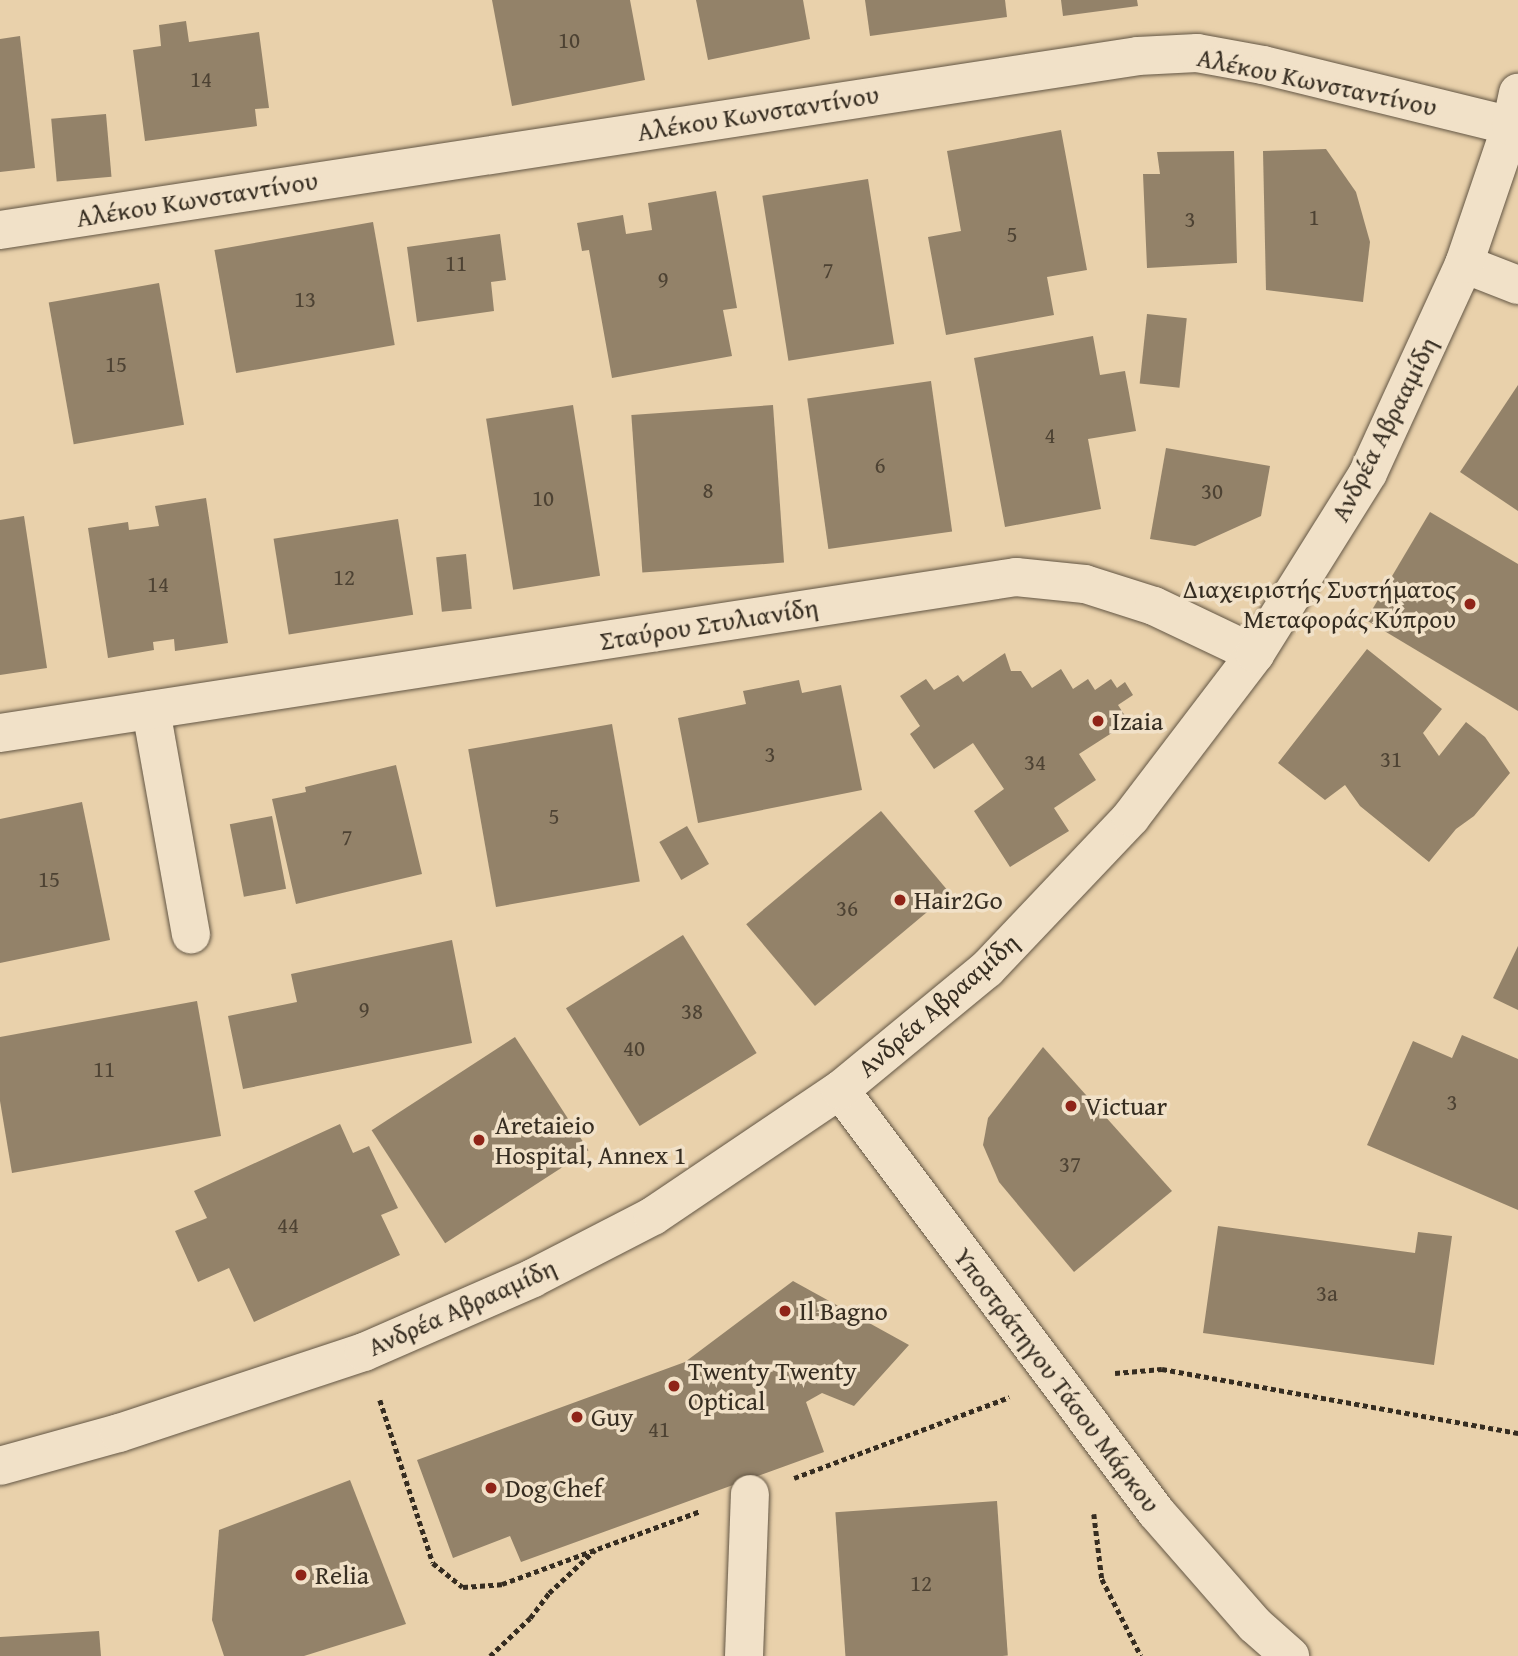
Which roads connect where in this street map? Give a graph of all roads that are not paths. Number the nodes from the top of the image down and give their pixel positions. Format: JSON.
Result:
{"nodes":[{"id":1,"x":1515,"y":109,"type":"edge"},
{"id":2,"x":0,"y":230,"type":"edge"},
{"id":3,"x":1464,"y":264,"type":"junction"},
{"id":4,"x":1518,"y":285,"type":"edge"},
{"id":5,"x":1255,"y":654,"type":"junction"},
{"id":6,"x":151,"y":710,"type":"junction"},
{"id":7,"x":0,"y":733,"type":"edge"},
{"id":8,"x":191,"y":934,"type":"dead end"},
{"id":9,"x":840,"y":1090,"type":"junction"},
{"id":10,"x":0,"y":1466,"type":"edge"},
{"id":11,"x":750,"y":1494,"type":"road end"},
{"id":12,"x":744,"y":1656,"type":"edge"},
{"id":13,"x":1290,"y":1656,"type":"edge"}],
"edges":[{"from":1,"to":2,"type":"street","name":"Αλέκου Κωνσταντίνου"},
{"from":1,"to":3,"type":"street","name":"Ανδρέα Αβρααμίδη"},
{"from":3,"to":4,"type":"street"},
{"from":3,"to":5,"type":"street","name":"Ανδρέα Αβρααμίδη"},
{"from":5,"to":6,"type":"street","name":"Σταύρου Στυλιανίδη"},
{"from":5,"to":9,"type":"street","name":"Ανδρέα Αβρααμίδη"},
{"from":6,"to":7,"type":"street","name":"Σταύρου Στυλιανίδη"},
{"from":6,"to":8,"type":"street"},
{"from":9,"to":10,"type":"street","name":"Ανδρέα Αβρααμίδη"},
{"from":9,"to":13,"type":"street","name":"Υποστράτηγου Τάσου Μάρκου"},
{"from":11,"to":12,"type":"street"}]}
